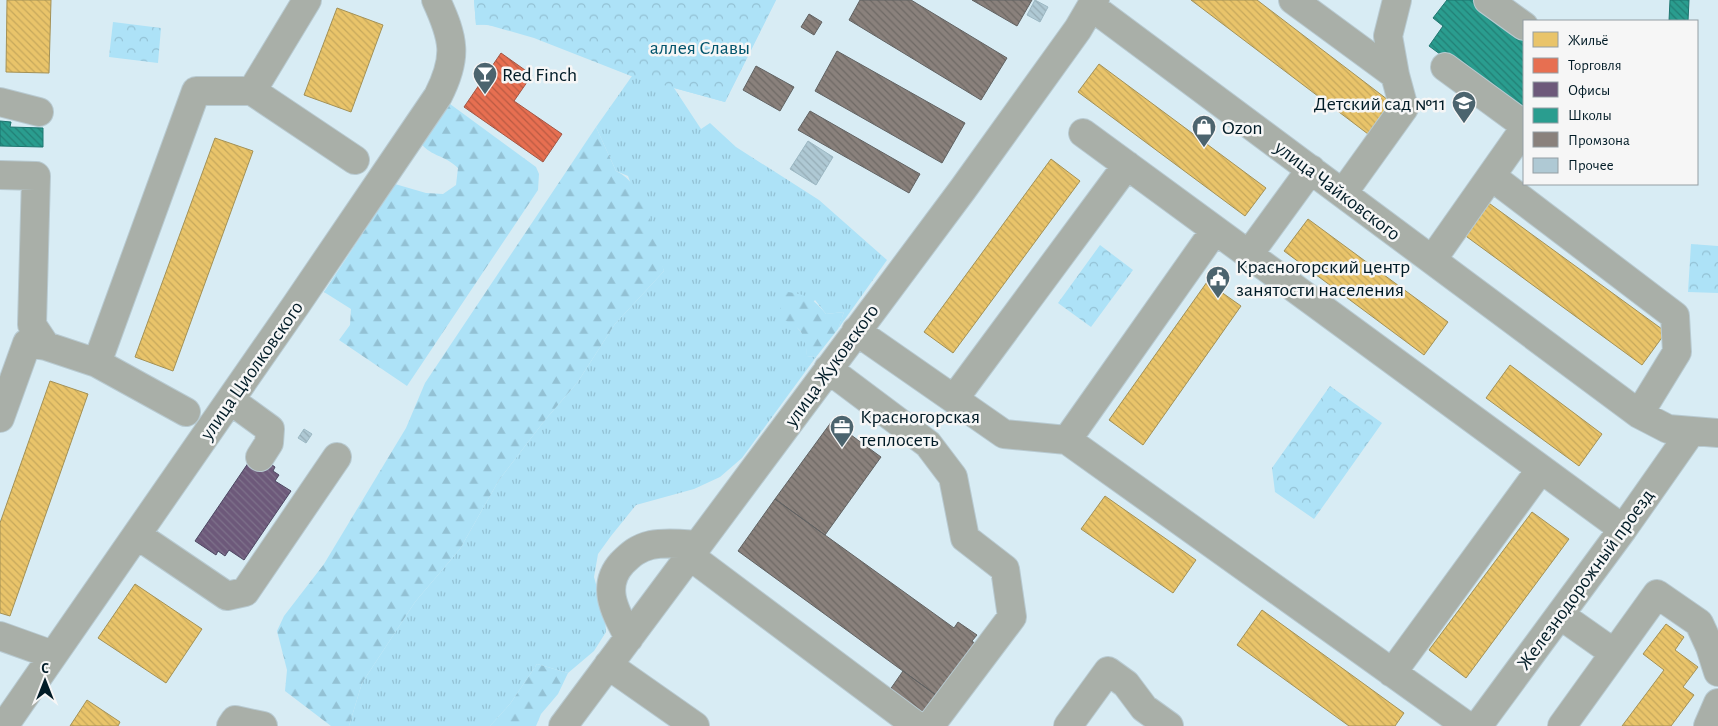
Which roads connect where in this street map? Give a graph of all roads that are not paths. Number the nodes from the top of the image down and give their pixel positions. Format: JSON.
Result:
{"nodes":[{"id":1,"x":306,"y":0,"type":"edge"},
{"id":2,"x":436,"y":0,"type":"edge"},
{"id":3,"x":1293,"y":0,"type":"edge"},
{"id":4,"x":1396,"y":0,"type":"edge"},
{"id":5,"x":1488,"y":0,"type":"edge"},
{"id":6,"x":1093,"y":3,"type":"edge"},
{"id":7,"x":1523,"y":25,"type":"edge"},
{"id":8,"x":1445,"y":67,"type":"dead end"},
{"id":9,"x":1395,"y":75,"type":"junction"},
{"id":10,"x":252,"y":91,"type":"junction"},
{"id":11,"x":0,"y":102,"type":"edge"},
{"id":12,"x":39,"y":112,"type":"dead end"},
{"id":13,"x":1523,"y":126,"type":"edge"},
{"id":14,"x":1523,"y":128,"type":"edge"},
{"id":15,"x":1083,"y":133,"type":"dead end"},
{"id":16,"x":355,"y":160,"type":"dead end"},
{"id":17,"x":1127,"y":165,"type":"junction"},
{"id":18,"x":1311,"y":169,"type":"junction"},
{"id":19,"x":0,"y":175,"type":"edge"},
{"id":20,"x":1491,"y":176,"type":"junction"},
{"id":21,"x":1342,"y":193,"type":"junction"},
{"id":22,"x":1214,"y":230,"type":"junction"},
{"id":23,"x":1249,"y":254,"type":"junction"},
{"id":24,"x":1432,"y":260,"type":"junction"},
{"id":25,"x":856,"y":331,"type":"junction"},
{"id":26,"x":46,"y":346,"type":"junction"},
{"id":27,"x":97,"y":363,"type":"junction"},
{"id":28,"x":828,"y":369,"type":"junction"},
{"id":29,"x":954,"y":399,"type":"junction"},
{"id":30,"x":230,"y":400,"type":"junction"},
{"id":31,"x":186,"y":412,"type":"dead end"},
{"id":32,"x":1639,"y":414,"type":"junction"},
{"id":33,"x":0,"y":418,"type":"edge"},
{"id":34,"x":1691,"y":432,"type":"junction"},
{"id":35,"x":1718,"y":432,"type":"edge"},
{"id":36,"x":1067,"y":440,"type":"junction"},
{"id":37,"x":260,"y":457,"type":"dead end"},
{"id":38,"x":337,"y":457,"type":"dead end"},
{"id":39,"x":1541,"y":469,"type":"junction"},
{"id":40,"x":1624,"y":529,"type":"junction"},
{"id":41,"x":137,"y":535,"type":"junction"},
{"id":42,"x":694,"y":551,"type":"junction"},
{"id":43,"x":1560,"y":615,"type":"junction"},
{"id":44,"x":0,"y":636,"type":"edge"},
{"id":45,"x":629,"y":638,"type":"junction"},
{"id":46,"x":1614,"y":653,"type":"junction"},
{"id":47,"x":53,"y":655,"type":"junction"},
{"id":48,"x":608,"y":665,"type":"junction"},
{"id":49,"x":1392,"y":672,"type":"junction"},
{"id":50,"x":1718,"y":672,"type":"edge"},
{"id":51,"x":1718,"y":702,"type":"edge"},
{"id":52,"x":1481,"y":724,"type":"edge"},
{"id":53,"x":4,"y":726,"type":"edge"},
{"id":54,"x":231,"y":726,"type":"edge"},
{"id":55,"x":263,"y":726,"type":"edge"},
{"id":56,"x":562,"y":726,"type":"edge"},
{"id":57,"x":695,"y":726,"type":"edge"},
{"id":58,"x":917,"y":726,"type":"edge"},
{"id":59,"x":930,"y":726,"type":"edge"},
{"id":60,"x":1068,"y":726,"type":"edge"},
{"id":61,"x":1169,"y":726,"type":"edge"},
{"id":62,"x":1562,"y":726,"type":"edge"},
{"id":63,"x":1708,"y":726,"type":"edge"}],
"edges":[{"from":1,"to":10,"type":"street"},
{"from":2,"to":30,"type":"street","name":"улица Циолковского"},
{"from":3,"to":9,"type":"street"},
{"from":4,"to":9,"type":"street"},
{"from":5,"to":7,"type":"street"},
{"from":6,"to":18,"type":"street","name":"улица Чайковского"},
{"from":6,"to":25,"type":"street","name":"улица Жуковского"},
{"from":8,"to":13,"type":"street"},
{"from":9,"to":21,"type":"street"},
{"from":10,"to":16,"type":"street"},
{"from":10,"to":27,"type":"street"},
{"from":11,"to":12,"type":"street"},
{"from":14,"to":20,"type":"street"},
{"from":15,"to":17,"type":"street"},
{"from":17,"to":22,"type":"street"},
{"from":17,"to":29,"type":"street"},
{"from":18,"to":21,"type":"street","name":"улица Чайковского"},
{"from":18,"to":23,"type":"street"},
{"from":19,"to":26,"type":"street"},
{"from":20,"to":24,"type":"street"},
{"from":20,"to":32,"type":"street"},
{"from":21,"to":24,"type":"street","name":"улица Чайковского"},
{"from":22,"to":23,"type":"street"},
{"from":22,"to":36,"type":"street"},
{"from":23,"to":39,"type":"street"},
{"from":24,"to":32,"type":"street","name":"улица Чайковского"},
{"from":25,"to":28,"type":"street","name":"улица Жуковского"},
{"from":25,"to":29,"type":"street"},
{"from":26,"to":27,"type":"street"},
{"from":26,"to":33,"type":"street"},
{"from":27,"to":31,"type":"street"},
{"from":28,"to":42,"type":"street","name":"улица Жуковского"},
{"from":28,"to":59,"type":"street"},
{"from":29,"to":36,"type":"street"},
{"from":30,"to":37,"type":"street"},
{"from":30,"to":41,"type":"street","name":"улица Циолковского"},
{"from":32,"to":34,"type":"street","name":"улица Чайковского"},
{"from":34,"to":35,"type":"street","name":"улица Чайковского"},
{"from":34,"to":40,"type":"street","name":"Железнодорожный проезд"},
{"from":36,"to":49,"type":"street"},
{"from":38,"to":41,"type":"street"},
{"from":39,"to":40,"type":"street"},
{"from":39,"to":49,"type":"street"},
{"from":40,"to":43,"type":"street","name":"Железнодорожный проезд"},
{"from":41,"to":47,"type":"street","name":"улица Циолковского"},
{"from":42,"to":45,"type":"street","name":"улица Жуковского"},
{"from":42,"to":45,"type":"street"},
{"from":42,"to":58,"type":"street"},
{"from":43,"to":46,"type":"street"},
{"from":43,"to":52,"type":"street","name":"Железнодорожный проезд"},
{"from":44,"to":47,"type":"street"},
{"from":45,"to":48,"type":"street","name":"улица Жуковского"},
{"from":46,"to":50,"type":"street"},
{"from":46,"to":62,"type":"street"},
{"from":47,"to":53,"type":"street","name":"улица Циолковского"},
{"from":48,"to":56,"type":"street","name":"улица Жуковского"},
{"from":48,"to":57,"type":"street"},
{"from":49,"to":52,"type":"street"},
{"from":51,"to":63,"type":"street"},
{"from":54,"to":55,"type":"street"},
{"from":60,"to":61,"type":"street"}]}
